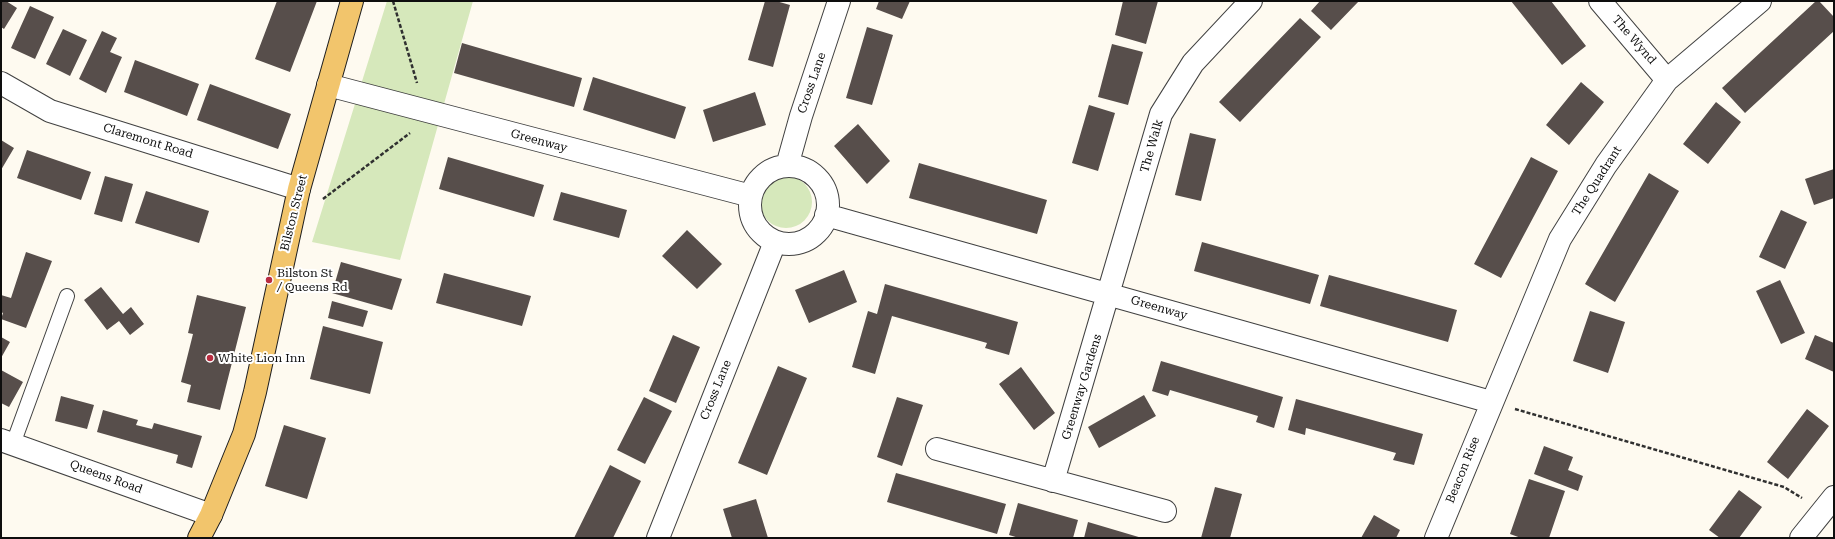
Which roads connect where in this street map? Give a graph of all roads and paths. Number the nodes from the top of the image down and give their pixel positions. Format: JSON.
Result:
{"nodes":[{"id":1,"x":352,"y":1,"type":"edge"},
{"id":2,"x":393,"y":1,"type":"edge"},
{"id":3,"x":839,"y":1,"type":"edge"},
{"id":4,"x":1251,"y":1,"type":"edge"},
{"id":5,"x":1600,"y":1,"type":"edge"},
{"id":6,"x":1760,"y":1,"type":"edge"},
{"id":7,"x":1667,"y":80,"type":"junction"},
{"id":8,"x":1,"y":83,"type":"edge"},
{"id":9,"x":328,"y":85,"type":"junction"},
{"id":10,"x":419,"y":88,"type":"dead end"},
{"id":11,"x":415,"y":128,"type":"dead end"},
{"id":12,"x":787,"y":166,"type":"junction"},
{"id":13,"x":299,"y":188,"type":"junction"},
{"id":14,"x":751,"y":196,"type":"junction"},
{"id":15,"x":318,"y":202,"type":"dead end"},
{"id":16,"x":826,"y":215,"type":"junction"},
{"id":17,"x":775,"y":242,"type":"junction"},
{"id":18,"x":1110,"y":294,"type":"junction"},
{"id":19,"x":66,"y":296,"type":"dead end"},
{"id":20,"x":1491,"y":402,"type":"junction"},
{"id":21,"x":7,"y":442,"type":"edge"},
{"id":22,"x":937,"y":449,"type":"dead end"},
{"id":23,"x":1053,"y":481,"type":"junction"},
{"id":24,"x":1828,"y":504,"type":"edge"},
{"id":25,"x":1165,"y":512,"type":"dead end"},
{"id":26,"x":211,"y":515,"type":"junction"},
{"id":27,"x":199,"y":538,"type":"edge"},
{"id":28,"x":658,"y":538,"type":"edge"},
{"id":29,"x":1436,"y":538,"type":"edge"},
{"id":30,"x":1801,"y":538,"type":"edge"}],
"edges":[{"from":1,"to":9,"type":"main road","name":"Bilston Street"},
{"from":2,"to":10,"type":"path"},
{"from":3,"to":12,"type":"street","name":"Cross Lane"},
{"from":4,"to":18,"type":"street","name":"The Walk"},
{"from":5,"to":7,"type":"street","name":"The Wynd"},
{"from":6,"to":7,"type":"street","name":"The Quadrant"},
{"from":7,"to":20,"type":"street","name":"The Quadrant"},
{"from":8,"to":13,"type":"street","name":"Claremont Road"},
{"from":9,"to":13,"type":"main road","name":"Bilston Street"},
{"from":9,"to":14,"type":"street","name":"Greenway"},
{"from":11,"to":15,"type":"path"},
{"from":12,"to":14,"type":"street"},
{"from":12,"to":16,"type":"street"},
{"from":13,"to":26,"type":"main road","name":"Bilston Street"},
{"from":14,"to":17,"type":"street"},
{"from":16,"to":17,"type":"street"},
{"from":16,"to":18,"type":"street","name":"Greenway"},
{"from":17,"to":28,"type":"street","name":"Cross Lane"},
{"from":18,"to":20,"type":"street","name":"Greenway"},
{"from":18,"to":23,"type":"street","name":"Greenway Gardens"},
{"from":19,"to":21,"type":"lane"},
{"from":20,"to":24,"type":"path"},
{"from":20,"to":29,"type":"street","name":"Beacon Rise"},
{"from":21,"to":26,"type":"street","name":"Queens Road"},
{"from":22,"to":23,"type":"street"},
{"from":23,"to":25,"type":"street"},
{"from":24,"to":30,"type":"street"},
{"from":26,"to":27,"type":"main road","name":"Bilston Street"}]}
